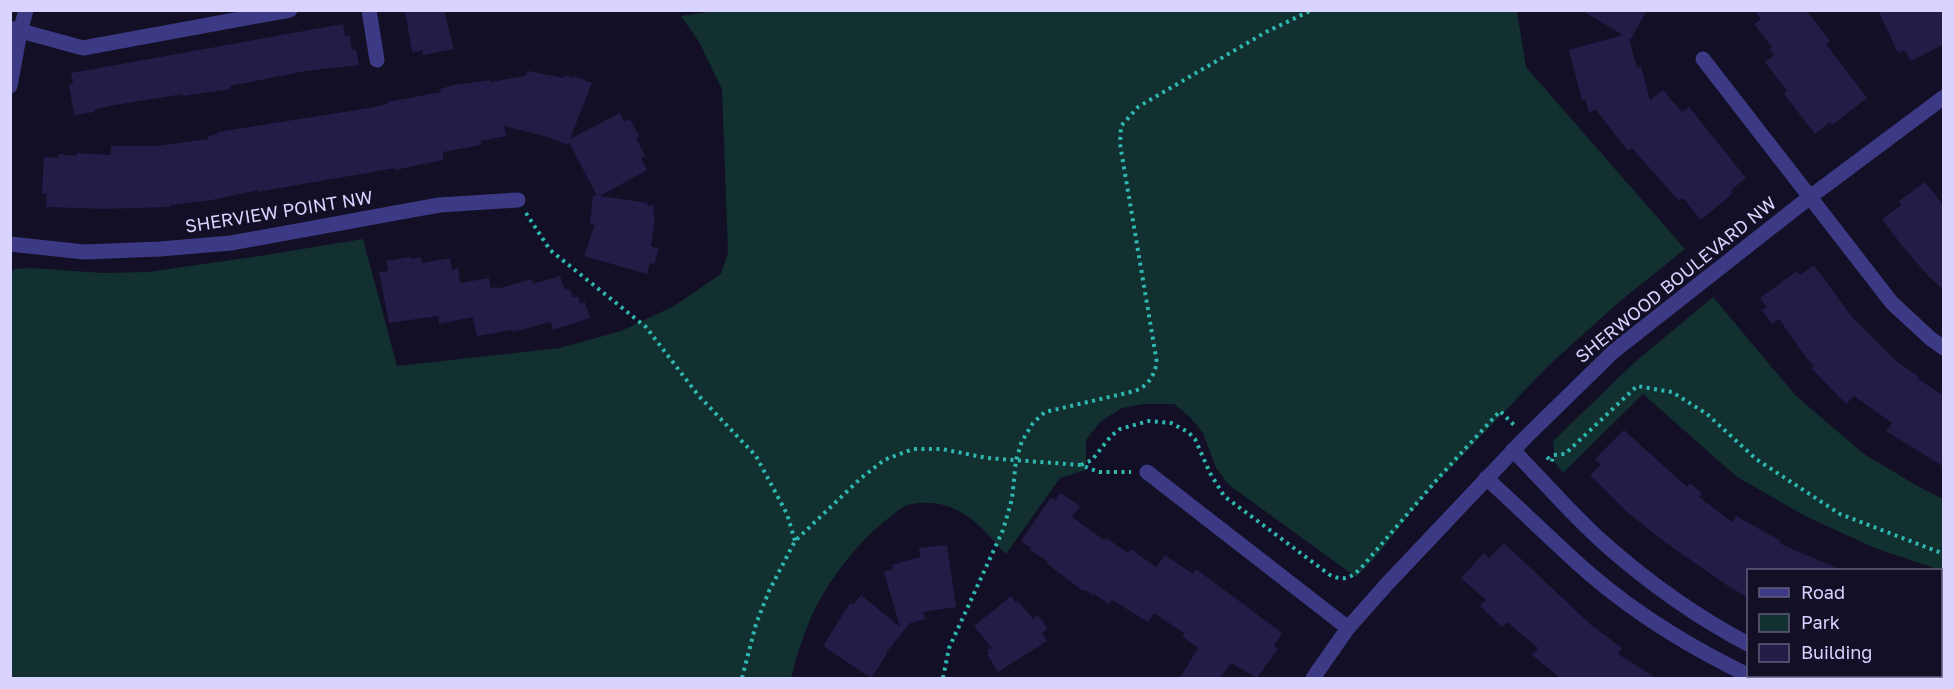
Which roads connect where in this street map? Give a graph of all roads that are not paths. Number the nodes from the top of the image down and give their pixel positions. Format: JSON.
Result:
{"nodes":[{"id":1,"x":26,"y":10,"type":"edge"},
{"id":2,"x":290,"y":10,"type":"edge"},
{"id":3,"x":369,"y":10,"type":"edge"},
{"id":4,"x":15,"y":30,"type":"edge"},
{"id":5,"x":1703,"y":59,"type":"dead end"},
{"id":6,"x":377,"y":60,"type":"dead end"},
{"id":7,"x":10,"y":86,"type":"edge"},
{"id":8,"x":1944,"y":98,"type":"edge"},
{"id":9,"x":1810,"y":197,"type":"junction"},
{"id":10,"x":518,"y":200,"type":"road end"},
{"id":11,"x":10,"y":244,"type":"edge"},
{"id":12,"x":1944,"y":348,"type":"edge"},
{"id":13,"x":1513,"y":450,"type":"junction"},
{"id":14,"x":1147,"y":472,"type":"road end"},
{"id":15,"x":1486,"y":478,"type":"junction"},
{"id":16,"x":1348,"y":628,"type":"junction"},
{"id":17,"x":1747,"y":643,"type":"edge"},
{"id":18,"x":1747,"y":674,"type":"edge"},
{"id":19,"x":1312,"y":678,"type":"edge"}],
"edges":[{"from":1,"to":4,"type":"street"},
{"from":2,"to":4,"type":"street"},
{"from":3,"to":6,"type":"street"},
{"from":4,"to":7,"type":"street"},
{"from":5,"to":9,"type":"street"},
{"from":8,"to":9,"type":"street","name":"SHERWOOD BOULEVARD NW"},
{"from":9,"to":12,"type":"street"},
{"from":9,"to":13,"type":"street","name":"SHERWOOD BOULEVARD NW"},
{"from":10,"to":11,"type":"street","name":"SHERVIEW POINT NW"},
{"from":13,"to":15,"type":"street","name":"SHERWOOD BOULEVARD NW"},
{"from":13,"to":17,"type":"street"},
{"from":14,"to":16,"type":"street"},
{"from":15,"to":16,"type":"street","name":"SHERWOOD BOULEVARD NW"},
{"from":15,"to":18,"type":"street"},
{"from":16,"to":19,"type":"street","name":"SHERWOOD BOULEVARD NW"}]}
